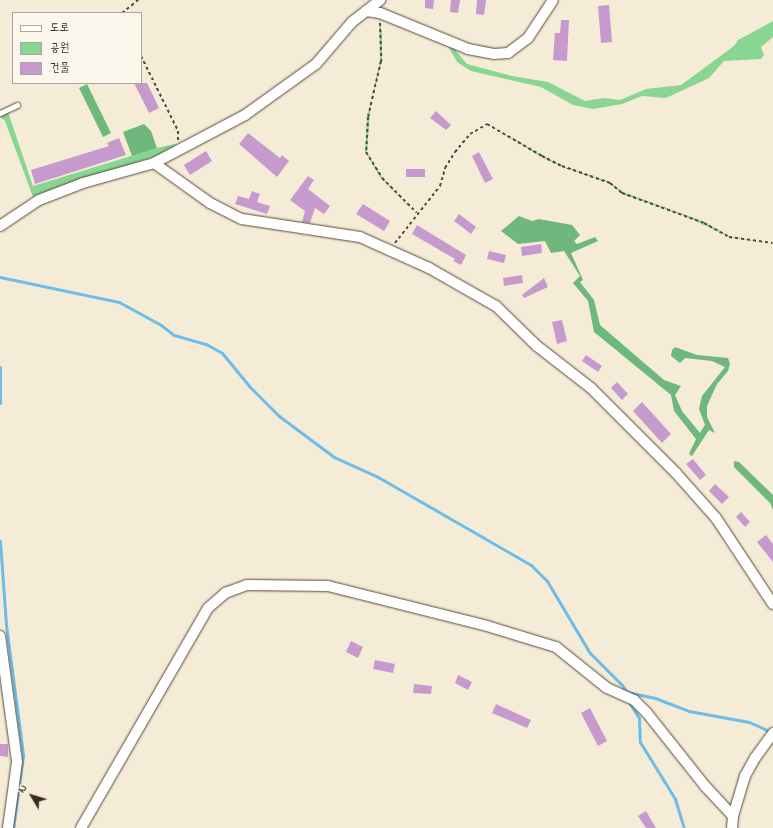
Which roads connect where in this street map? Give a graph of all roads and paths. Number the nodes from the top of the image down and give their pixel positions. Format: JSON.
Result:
{"nodes":[{"id":1,"x":138,"y":0,"type":"edge"},
{"id":2,"x":380,"y":0,"type":"edge"},
{"id":3,"x":553,"y":0,"type":"edge"},
{"id":4,"x":366,"y":11,"type":"junction"},
{"id":5,"x":123,"y":12,"type":"edge"},
{"id":6,"x":380,"y":13,"type":"junction"},
{"id":7,"x":142,"y":58,"type":"edge"},
{"id":8,"x":18,"y":105,"type":"dead end"},
{"id":9,"x":0,"y":113,"type":"edge"},
{"id":10,"x":181,"y":151,"type":"junction"},
{"id":11,"x":154,"y":163,"type":"junction"},
{"id":12,"x":417,"y":214,"type":"junction"},
{"id":13,"x":0,"y":226,"type":"edge"},
{"id":14,"x":773,"y":243,"type":"edge"},
{"id":15,"x":391,"y":249,"type":"junction"},
{"id":16,"x":773,"y":604,"type":"edge"},
{"id":17,"x":0,"y":636,"type":"edge"},
{"id":18,"x":773,"y":733,"type":"edge"},
{"id":19,"x":733,"y":816,"type":"junction"},
{"id":20,"x":8,"y":828,"type":"edge"},
{"id":21,"x":81,"y":828,"type":"edge"},
{"id":22,"x":732,"y":828,"type":"edge"}],
"edges":[{"from":1,"to":5,"type":"path"},
{"from":2,"to":4,"type":"street"},
{"from":3,"to":6,"type":"street"},
{"from":4,"to":6,"type":"street"},
{"from":4,"to":10,"type":"street"},
{"from":6,"to":12,"type":"path"},
{"from":7,"to":10,"type":"path"},
{"from":8,"to":9,"type":"lane"},
{"from":10,"to":11,"type":"street"},
{"from":11,"to":13,"type":"street"},
{"from":11,"to":15,"type":"street"},
{"from":12,"to":14,"type":"path"},
{"from":12,"to":15,"type":"path"},
{"from":15,"to":16,"type":"street"},
{"from":17,"to":20,"type":"street"},
{"from":18,"to":19,"type":"street"},
{"from":19,"to":21,"type":"street"},
{"from":19,"to":22,"type":"street"}]}
